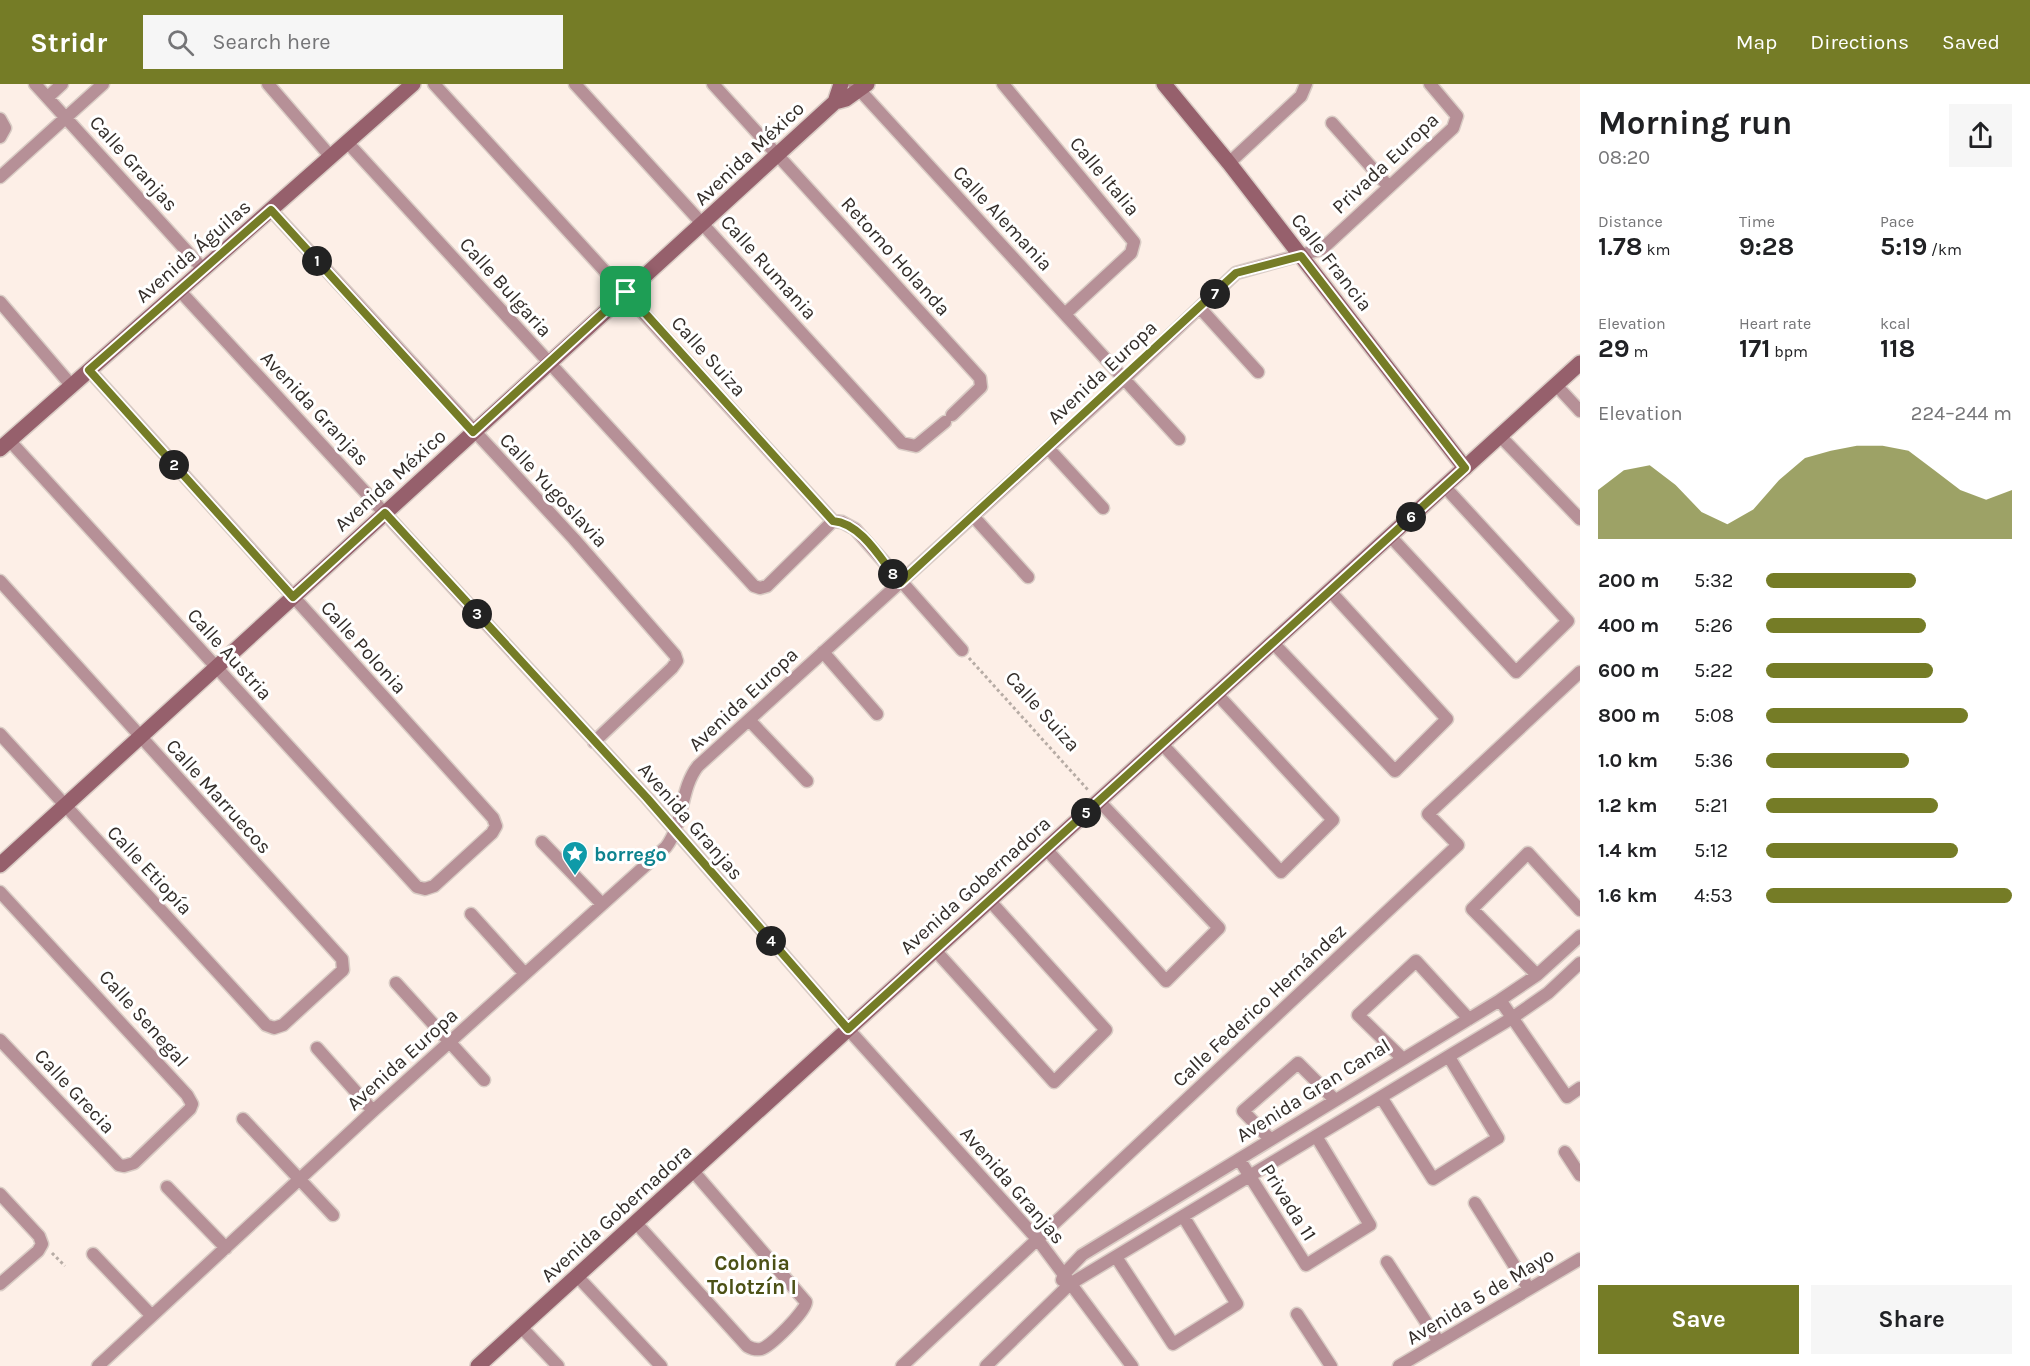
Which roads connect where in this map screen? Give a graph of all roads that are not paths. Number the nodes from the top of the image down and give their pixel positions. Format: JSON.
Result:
{"nodes":[{"id":1,"x":35,"y":84,"type":"edge"},
{"id":2,"x":62,"y":84,"type":"edge"},
{"id":3,"x":103,"y":84,"type":"edge"},
{"id":4,"x":268,"y":84,"type":"edge"},
{"id":5,"x":413,"y":84,"type":"edge"},
{"id":6,"x":434,"y":84,"type":"edge"},
{"id":7,"x":575,"y":84,"type":"edge"},
{"id":8,"x":713,"y":84,"type":"edge"},
{"id":9,"x":841,"y":84,"type":"edge"},
{"id":10,"x":1003,"y":84,"type":"edge"},
{"id":11,"x":1164,"y":84,"type":"edge"},
{"id":12,"x":1306,"y":84,"type":"edge"},
{"id":13,"x":1430,"y":84,"type":"edge"},
{"id":14,"x":860,"y":86,"type":"edge"},
{"id":15,"x":48,"y":97,"type":"junction"},
{"id":16,"x":835,"y":102,"type":"junction"},
{"id":17,"x":66,"y":117,"type":"junction"},
{"id":18,"x":0,"y":119,"type":"edge"},
{"id":19,"x":1332,"y":123,"type":"dead end"},
{"id":20,"x":0,"y":136,"type":"edge"},
{"id":21,"x":347,"y":142,"type":"junction"},
{"id":22,"x":779,"y":156,"type":"junction"},
{"id":23,"x":331,"y":157,"type":"junction"},
{"id":24,"x":1229,"y":164,"type":"junction"},
{"id":25,"x":0,"y":177,"type":"edge"},
{"id":26,"x":1389,"y":188,"type":"junction"},
{"id":27,"x":271,"y":210,"type":"junction"},
{"id":28,"x":704,"y":223,"type":"junction"},
{"id":29,"x":1301,"y":256,"type":"junction"},
{"id":30,"x":203,"y":269,"type":"junction"},
{"id":31,"x":179,"y":290,"type":"junction"},
{"id":32,"x":626,"y":292,"type":"junction"},
{"id":33,"x":0,"y":302,"type":"edge"},
{"id":34,"x":1200,"y":309,"type":"junction"},
{"id":35,"x":1065,"y":314,"type":"junction"},
{"id":36,"x":550,"y":363,"type":"junction"},
{"id":37,"x":1580,"y":363,"type":"edge"},
{"id":38,"x":89,"y":370,"type":"junction"},
{"id":39,"x":1258,"y":372,"type":"dead end"},
{"id":40,"x":1124,"y":379,"type":"junction"},
{"id":41,"x":71,"y":385,"type":"junction"},
{"id":42,"x":1556,"y":386,"type":"junction"},
{"id":43,"x":1580,"y":411,"type":"edge"},
{"id":44,"x":948,"y":418,"type":"joint"},
{"id":45,"x":473,"y":432,"type":"junction"},
{"id":46,"x":1500,"y":436,"type":"junction"},
{"id":47,"x":1179,"y":439,"type":"dead end"},
{"id":48,"x":5,"y":445,"type":"edge"},
{"id":49,"x":1048,"y":448,"type":"junction"},
{"id":50,"x":1465,"y":468,"type":"junction"},
{"id":51,"x":1444,"y":487,"type":"junction"},
{"id":52,"x":1103,"y":508,"type":"dead end"},
{"id":53,"x":385,"y":513,"type":"junction"},
{"id":54,"x":973,"y":516,"type":"junction"},
{"id":55,"x":1580,"y":519,"type":"edge"},
{"id":56,"x":833,"y":521,"type":"junction"},
{"id":57,"x":1390,"y":536,"type":"junction"},
{"id":58,"x":1028,"y":577,"type":"dead end"},
{"id":59,"x":0,"y":581,"type":"edge"},
{"id":60,"x":900,"y":583,"type":"junction"},
{"id":61,"x":1330,"y":591,"type":"junction"},
{"id":62,"x":293,"y":597,"type":"junction"},
{"id":63,"x":1273,"y":643,"type":"junction"},
{"id":64,"x":962,"y":650,"type":"road end"},
{"id":65,"x":823,"y":652,"type":"junction"},
{"id":66,"x":216,"y":668,"type":"junction"},
{"id":67,"x":1580,"y":672,"type":"edge"},
{"id":68,"x":1217,"y":694,"type":"junction"},
{"id":69,"x":877,"y":714,"type":"dead end"},
{"id":70,"x":750,"y":721,"type":"junction"},
{"id":71,"x":0,"y":734,"type":"edge"},
{"id":72,"x":140,"y":738,"type":"junction"},
{"id":73,"x":594,"y":742,"type":"junction"},
{"id":74,"x":1162,"y":744,"type":"junction"},
{"id":75,"x":807,"y":781,"type":"dead end"},
{"id":76,"x":1099,"y":801,"type":"junction"},
{"id":77,"x":64,"y":806,"type":"junction"},
{"id":78,"x":675,"y":831,"type":"junction"},
{"id":79,"x":542,"y":842,"type":"dead end"},
{"id":80,"x":1046,"y":849,"type":"junction"},
{"id":81,"x":0,"y":865,"type":"edge"},
{"id":82,"x":425,"y":889,"type":"joint"},
{"id":83,"x":0,"y":892,"type":"edge"},
{"id":84,"x":990,"y":901,"type":"junction"},
{"id":85,"x":602,"y":904,"type":"junction"},
{"id":86,"x":1580,"y":910,"type":"edge"},
{"id":87,"x":471,"y":914,"type":"dead end"},
{"id":88,"x":1580,"y":936,"type":"edge"},
{"id":89,"x":935,"y":950,"type":"junction"},
{"id":90,"x":1579,"y":965,"type":"edge"},
{"id":91,"x":525,"y":974,"type":"junction"},
{"id":92,"x":1537,"y":975,"type":"junction"},
{"id":93,"x":396,"y":983,"type":"dead end"},
{"id":94,"x":1500,"y":1000,"type":"junction"},
{"id":95,"x":1512,"y":1018,"type":"junction"},
{"id":96,"x":1469,"y":1020,"type":"junction"},
{"id":97,"x":274,"y":1028,"type":"joint"},
{"id":98,"x":848,"y":1029,"type":"junction"},
{"id":99,"x":0,"y":1040,"type":"edge"},
{"id":100,"x":449,"y":1043,"type":"junction"},
{"id":101,"x":317,"y":1048,"type":"dead end"},
{"id":102,"x":1449,"y":1057,"type":"junction"},
{"id":103,"x":1402,"y":1058,"type":"junction"},
{"id":104,"x":484,"y":1080,"type":"dead end"},
{"id":105,"x":1580,"y":1088,"type":"edge"},
{"id":106,"x":1381,"y":1097,"type":"junction"},
{"id":107,"x":1334,"y":1099,"type":"junction"},
{"id":108,"x":373,"y":1111,"type":"junction"},
{"id":109,"x":243,"y":1119,"type":"dead end"},
{"id":110,"x":1316,"y":1136,"type":"junction"},
{"id":111,"x":1270,"y":1138,"type":"junction"},
{"id":112,"x":1565,"y":1152,"type":"dead end"},
{"id":113,"x":1239,"y":1159,"type":"junction"},
{"id":114,"x":124,"y":1167,"type":"joint"},
{"id":115,"x":693,"y":1171,"type":"junction"},
{"id":116,"x":1580,"y":1175,"type":"edge"},
{"id":117,"x":1250,"y":1176,"type":"junction"},
{"id":118,"x":301,"y":1179,"type":"junction"},
{"id":119,"x":168,"y":1187,"type":"dead end"},
{"id":120,"x":0,"y":1194,"type":"edge"},
{"id":121,"x":1475,"y":1203,"type":"dead end"},
{"id":122,"x":333,"y":1215,"type":"dead end"},
{"id":123,"x":1183,"y":1216,"type":"junction"},
{"id":124,"x":636,"y":1223,"type":"junction"},
{"id":125,"x":1038,"y":1240,"type":"junction"},
{"id":126,"x":225,"y":1248,"type":"junction"},
{"id":127,"x":93,"y":1254,"type":"dead end"},
{"id":128,"x":1116,"y":1257,"type":"junction"},
{"id":129,"x":1580,"y":1259,"type":"edge"},
{"id":130,"x":1387,"y":1262,"type":"dead end"},
{"id":131,"x":577,"y":1276,"type":"junction"},
{"id":132,"x":1067,"y":1279,"type":"junction"},
{"id":133,"x":0,"y":1284,"type":"edge"},
{"id":134,"x":1529,"y":1289,"type":"junction"},
{"id":135,"x":1297,"y":1314,"type":"dead end"},
{"id":136,"x":151,"y":1316,"type":"junction"},
{"id":137,"x":521,"y":1327,"type":"junction"},
{"id":138,"x":1439,"y":1342,"type":"junction"},
{"id":139,"x":98,"y":1366,"type":"edge"},
{"id":140,"x":478,"y":1366,"type":"edge"},
{"id":141,"x":558,"y":1366,"type":"edge"},
{"id":142,"x":661,"y":1366,"type":"edge"},
{"id":143,"x":902,"y":1366,"type":"edge"},
{"id":144,"x":987,"y":1366,"type":"edge"},
{"id":145,"x":1132,"y":1366,"type":"edge"},
{"id":146,"x":1331,"y":1366,"type":"edge"},
{"id":147,"x":1399,"y":1366,"type":"edge"}],
"edges":[{"from":1,"to":15,"type":"street","name":"Calle Granjas"},
{"from":2,"to":15,"type":"street"},
{"from":3,"to":17,"type":"street"},
{"from":4,"to":23,"type":"street"},
{"from":5,"to":21,"type":"street","name":"Avenida Águilas"},
{"from":6,"to":32,"type":"street","name":"Calle Suiza"},
{"from":7,"to":28,"type":"street","name":"Calle Rumania"},
{"from":8,"to":22,"type":"street","name":"Retorno Holanda"},
{"from":9,"to":16,"type":"street","name":"Avenida México"},
{"from":10,"to":35,"type":"street","name":"Calle Italia"},
{"from":11,"to":24,"type":"street","name":"Calle Francia"},
{"from":12,"to":24,"type":"street"},
{"from":13,"to":26,"type":"street","name":"Privada Europa"},
{"from":14,"to":16,"type":"street","name":"Avenida México"},
{"from":14,"to":35,"type":"street","name":"Calle Alemania"},
{"from":15,"to":17,"type":"street","name":"Calle Granjas"},
{"from":16,"to":22,"type":"street","name":"Avenida México"},
{"from":17,"to":25,"type":"street"},
{"from":17,"to":30,"type":"street","name":"Calle Granjas"},
{"from":18,"to":20,"type":"street"},
{"from":19,"to":26,"type":"street"},
{"from":21,"to":23,"type":"street","name":"Avenida Águilas"},
{"from":21,"to":36,"type":"street","name":"Calle Bulgaria"},
{"from":22,"to":28,"type":"street","name":"Avenida México"},
{"from":22,"to":44,"type":"street","name":"Retorno Holanda"},
{"from":23,"to":27,"type":"street","name":"Avenida Águilas"},
{"from":24,"to":29,"type":"street","name":"Calle Francia"},
{"from":26,"to":29,"type":"street","name":"Privada Europa"},
{"from":27,"to":30,"type":"street","name":"Avenida Águilas"},
{"from":27,"to":45,"type":"street","name":"Calle Yugoslavia"},
{"from":28,"to":32,"type":"street","name":"Avenida México"},
{"from":28,"to":44,"type":"street","name":"Calle Rumania"},
{"from":29,"to":34,"type":"street","name":"Avenida Europa"},
{"from":29,"to":50,"type":"street","name":"Calle Francia"},
{"from":30,"to":31,"type":"street","name":"Avenida Águilas"},
{"from":31,"to":38,"type":"street","name":"Avenida Águilas"},
{"from":31,"to":53,"type":"street","name":"Avenida Granjas"},
{"from":32,"to":36,"type":"street","name":"Avenida México"},
{"from":32,"to":56,"type":"street","name":"Calle Suiza"},
{"from":33,"to":41,"type":"street"},
{"from":34,"to":39,"type":"street"},
{"from":34,"to":40,"type":"street","name":"Avenida Europa"},
{"from":35,"to":40,"type":"street","name":"Calle Alemania"},
{"from":36,"to":45,"type":"street","name":"Avenida México"},
{"from":36,"to":56,"type":"street","name":"Calle Bulgaria"},
{"from":37,"to":42,"type":"street","name":"Avenida Gobernadora"},
{"from":38,"to":41,"type":"street","name":"Avenida Águilas"},
{"from":38,"to":62,"type":"street","name":"Calle Polonia"},
{"from":40,"to":47,"type":"street","name":"Calle Alemania"},
{"from":40,"to":49,"type":"street","name":"Avenida Europa"},
{"from":41,"to":48,"type":"street","name":"Avenida Águilas"},
{"from":42,"to":43,"type":"street"},
{"from":42,"to":46,"type":"street","name":"Avenida Gobernadora"},
{"from":45,"to":53,"type":"street","name":"Avenida México"},
{"from":45,"to":73,"type":"street","name":"Calle Yugoslavia"},
{"from":46,"to":50,"type":"street","name":"Avenida Gobernadora"},
{"from":46,"to":55,"type":"street"},
{"from":48,"to":66,"type":"street","name":"Calle Austria"},
{"from":49,"to":52,"type":"street"},
{"from":49,"to":54,"type":"street","name":"Avenida Europa"},
{"from":50,"to":51,"type":"street","name":"Avenida Gobernadora"},
{"from":51,"to":57,"type":"street","name":"Avenida Gobernadora"},
{"from":51,"to":57,"type":"street"},
{"from":53,"to":62,"type":"street","name":"Avenida México"},
{"from":53,"to":73,"type":"street","name":"Avenida Granjas"},
{"from":54,"to":58,"type":"street"},
{"from":54,"to":60,"type":"street","name":"Avenida Europa"},
{"from":56,"to":60,"type":"street","name":"Calle Suiza"},
{"from":57,"to":61,"type":"street","name":"Avenida Gobernadora"},
{"from":59,"to":72,"type":"street","name":"Calle Marruecos"},
{"from":60,"to":64,"type":"street","name":"Calle Suiza"},
{"from":60,"to":65,"type":"street","name":"Avenida Europa"},
{"from":61,"to":63,"type":"street","name":"Avenida Gobernadora"},
{"from":61,"to":63,"type":"street"},
{"from":62,"to":66,"type":"street","name":"Avenida México"},
{"from":62,"to":82,"type":"street","name":"Calle Polonia"},
{"from":63,"to":68,"type":"street","name":"Avenida Gobernadora"},
{"from":65,"to":69,"type":"street"},
{"from":65,"to":70,"type":"street","name":"Avenida Europa"},
{"from":66,"to":72,"type":"street","name":"Avenida México"},
{"from":66,"to":82,"type":"street","name":"Calle Austria"},
{"from":67,"to":125,"type":"street","name":"Calle Federico Hernández"},
{"from":68,"to":74,"type":"street","name":"Avenida Gobernadora"},
{"from":68,"to":74,"type":"street"},
{"from":70,"to":75,"type":"street"},
{"from":70,"to":78,"type":"street","name":"Avenida Europa"},
{"from":71,"to":77,"type":"street","name":"Calle Etiopía"},
{"from":72,"to":77,"type":"street","name":"Avenida México"},
{"from":72,"to":97,"type":"street","name":"Calle Marruecos"},
{"from":73,"to":78,"type":"street","name":"Avenida Granjas"},
{"from":74,"to":76,"type":"street","name":"Avenida Gobernadora"},
{"from":76,"to":80,"type":"street","name":"Avenida Gobernadora"},
{"from":76,"to":80,"type":"street"},
{"from":77,"to":81,"type":"street","name":"Avenida México"},
{"from":77,"to":97,"type":"street","name":"Calle Etiopía"},
{"from":78,"to":85,"type":"street","name":"Avenida Europa"},
{"from":78,"to":98,"type":"street","name":"Avenida Granjas"},
{"from":79,"to":85,"type":"street"},
{"from":80,"to":84,"type":"street","name":"Avenida Gobernadora"},
{"from":83,"to":114,"type":"street","name":"Calle Senegal"},
{"from":84,"to":89,"type":"street","name":"Avenida Gobernadora"},
{"from":84,"to":89,"type":"street"},
{"from":85,"to":91,"type":"street","name":"Avenida Europa"},
{"from":86,"to":92,"type":"street"},
{"from":87,"to":91,"type":"street"},
{"from":88,"to":92,"type":"street","name":"Avenida Gran Canal"},
{"from":89,"to":98,"type":"street","name":"Avenida Gobernadora"},
{"from":90,"to":95,"type":"street","name":"Avenida Gran Canal"},
{"from":91,"to":100,"type":"street","name":"Avenida Europa"},
{"from":92,"to":94,"type":"street","name":"Avenida Gran Canal"},
{"from":93,"to":100,"type":"street"},
{"from":94,"to":95,"type":"street"},
{"from":94,"to":96,"type":"street","name":"Avenida Gran Canal"},
{"from":95,"to":102,"type":"street","name":"Avenida Gran Canal"},
{"from":95,"to":105,"type":"street"},
{"from":96,"to":103,"type":"street","name":"Avenida Gran Canal"},
{"from":96,"to":103,"type":"street"},
{"from":98,"to":115,"type":"street","name":"Avenida Gobernadora"},
{"from":98,"to":125,"type":"street","name":"Avenida Granjas"},
{"from":99,"to":114,"type":"street","name":"Calle Grecia"},
{"from":100,"to":104,"type":"street"},
{"from":100,"to":108,"type":"street","name":"Avenida Europa"},
{"from":101,"to":108,"type":"street"},
{"from":102,"to":106,"type":"street","name":"Avenida Gran Canal"},
{"from":102,"to":106,"type":"street"},
{"from":103,"to":107,"type":"street","name":"Avenida Gran Canal"},
{"from":106,"to":110,"type":"street","name":"Avenida Gran Canal"},
{"from":107,"to":111,"type":"street","name":"Avenida Gran Canal"},
{"from":107,"to":111,"type":"street"},
{"from":108,"to":118,"type":"street","name":"Avenida Europa"},
{"from":109,"to":118,"type":"street"},
{"from":110,"to":117,"type":"street","name":"Avenida Gran Canal"},
{"from":110,"to":117,"type":"street","name":"Privada 11"},
{"from":111,"to":113,"type":"street","name":"Avenida Gran Canal"},
{"from":112,"to":116,"type":"street"},
{"from":113,"to":117,"type":"street","name":"Privada 11"},
{"from":113,"to":132,"type":"street","name":"Avenida Gran Canal"},
{"from":115,"to":124,"type":"street","name":"Avenida Gobernadora"},
{"from":115,"to":124,"type":"street"},
{"from":117,"to":123,"type":"street","name":"Avenida Gran Canal"},
{"from":118,"to":122,"type":"street"},
{"from":118,"to":126,"type":"street","name":"Avenida Europa"},
{"from":119,"to":126,"type":"street"},
{"from":120,"to":133,"type":"street"},
{"from":121,"to":134,"type":"street"},
{"from":123,"to":128,"type":"street","name":"Avenida Gran Canal"},
{"from":123,"to":128,"type":"street"},
{"from":124,"to":131,"type":"street","name":"Avenida Gobernadora"},
{"from":125,"to":132,"type":"street","name":"Avenida Granjas"},
{"from":125,"to":143,"type":"street","name":"Calle Federico Hernández"},
{"from":126,"to":136,"type":"street","name":"Avenida Europa"},
{"from":127,"to":136,"type":"street"},
{"from":128,"to":132,"type":"street","name":"Avenida Gran Canal"},
{"from":129,"to":134,"type":"street","name":"Avenida 5 de Mayo"},
{"from":130,"to":138,"type":"street"},
{"from":131,"to":137,"type":"street","name":"Avenida Gobernadora"},
{"from":131,"to":142,"type":"street"},
{"from":132,"to":144,"type":"street"},
{"from":132,"to":145,"type":"street","name":"Avenida Granjas"},
{"from":134,"to":138,"type":"street","name":"Avenida 5 de Mayo"},
{"from":135,"to":146,"type":"street"},
{"from":136,"to":139,"type":"street","name":"Avenida Europa"},
{"from":137,"to":140,"type":"street","name":"Avenida Gobernadora"},
{"from":137,"to":141,"type":"street"},
{"from":138,"to":147,"type":"street","name":"Avenida 5 de Mayo"}]}
